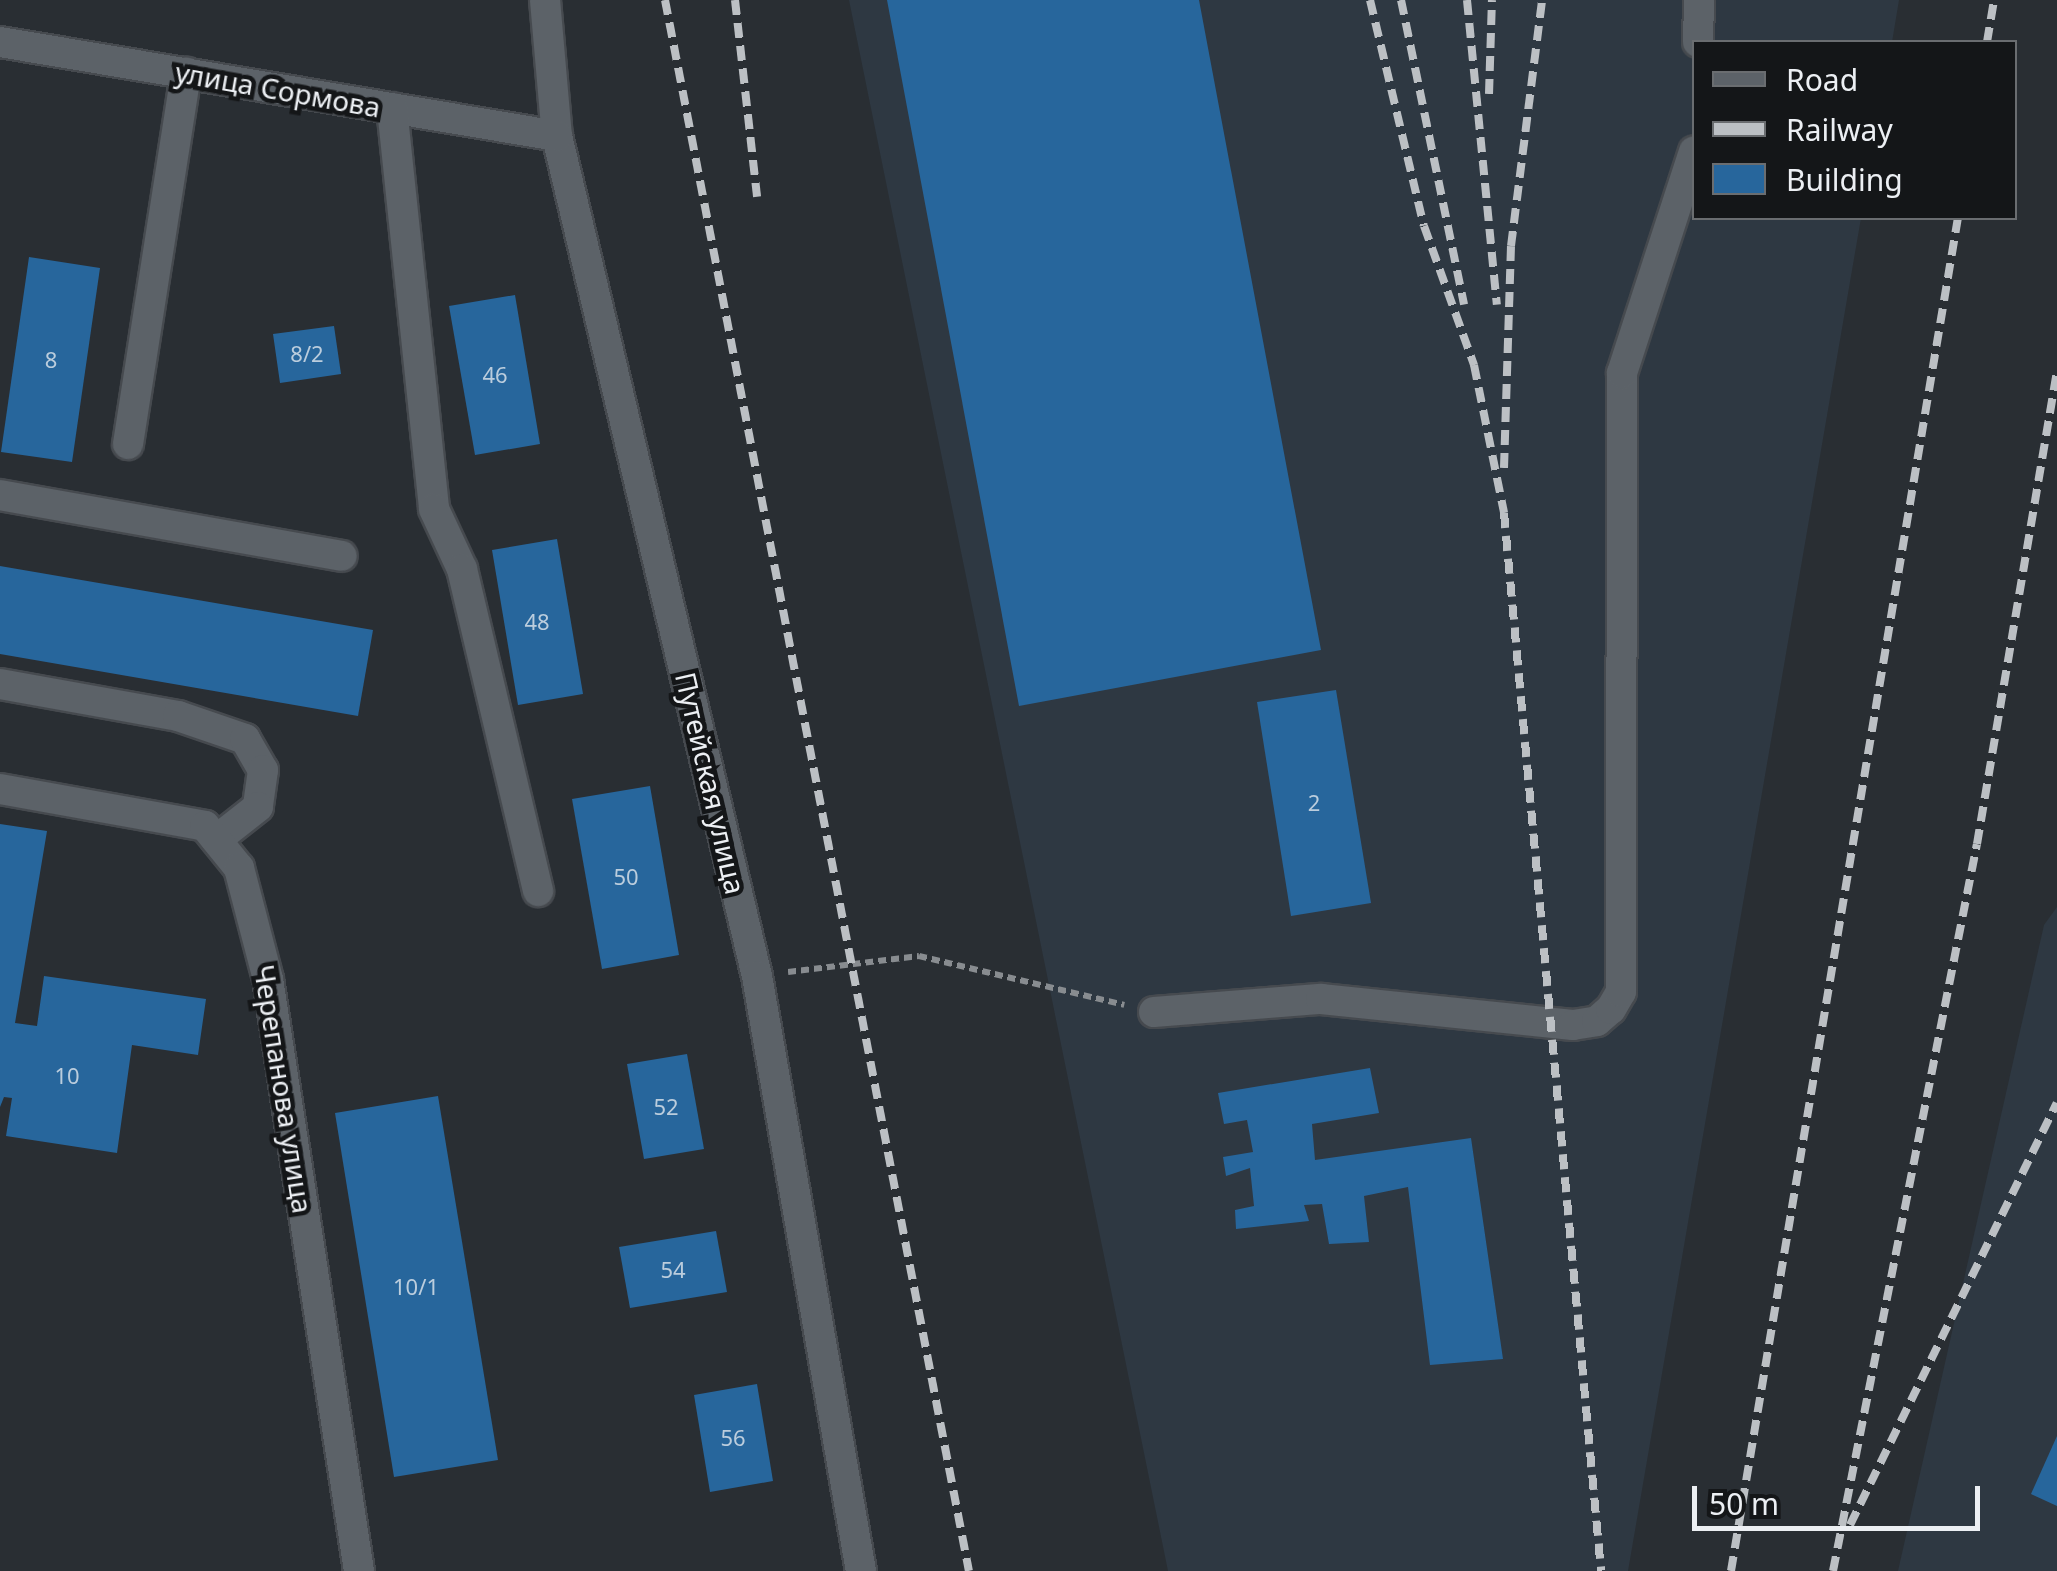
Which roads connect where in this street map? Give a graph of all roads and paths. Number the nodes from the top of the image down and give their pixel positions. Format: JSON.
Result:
{"nodes":[{"id":1,"x":545,"y":0,"type":"edge"},
{"id":2,"x":1699,"y":0,"type":"edge"},
{"id":3,"x":1698,"y":40,"type":"edge"},
{"id":4,"x":0,"y":42,"type":"edge"},
{"id":5,"x":186,"y":74,"type":"junction"},
{"id":6,"x":392,"y":108,"type":"junction"},
{"id":7,"x":557,"y":136,"type":"junction"},
{"id":8,"x":1692,"y":157,"type":"edge"},
{"id":9,"x":128,"y":444,"type":"dead end"},
{"id":10,"x":0,"y":494,"type":"edge"},
{"id":11,"x":342,"y":556,"type":"dead end"},
{"id":12,"x":0,"y":684,"type":"edge"},
{"id":13,"x":0,"y":789,"type":"edge"},
{"id":14,"x":216,"y":840,"type":"junction"},
{"id":15,"x":538,"y":891,"type":"dead end"},
{"id":16,"x":758,"y":976,"type":"junction"},
{"id":17,"x":1154,"y":1012,"type":"joint"},
{"id":18,"x":359,"y":1571,"type":"edge"},
{"id":19,"x":860,"y":1571,"type":"edge"}],
"edges":[{"from":1,"to":7,"type":"street","name":"Путейская улица"},
{"from":2,"to":3,"type":"street"},
{"from":4,"to":5,"type":"street","name":"улица Сормова"},
{"from":5,"to":6,"type":"street","name":"улица Сормова"},
{"from":5,"to":9,"type":"street"},
{"from":6,"to":7,"type":"street","name":"улица Сормова"},
{"from":6,"to":15,"type":"street"},
{"from":7,"to":16,"type":"street","name":"Путейская улица"},
{"from":8,"to":17,"type":"street"},
{"from":10,"to":11,"type":"street"},
{"from":12,"to":14,"type":"street"},
{"from":13,"to":14,"type":"street"},
{"from":14,"to":18,"type":"street","name":"Черепанова улица"},
{"from":16,"to":17,"type":"path"},
{"from":16,"to":19,"type":"street","name":"Путейская улица"}]}
